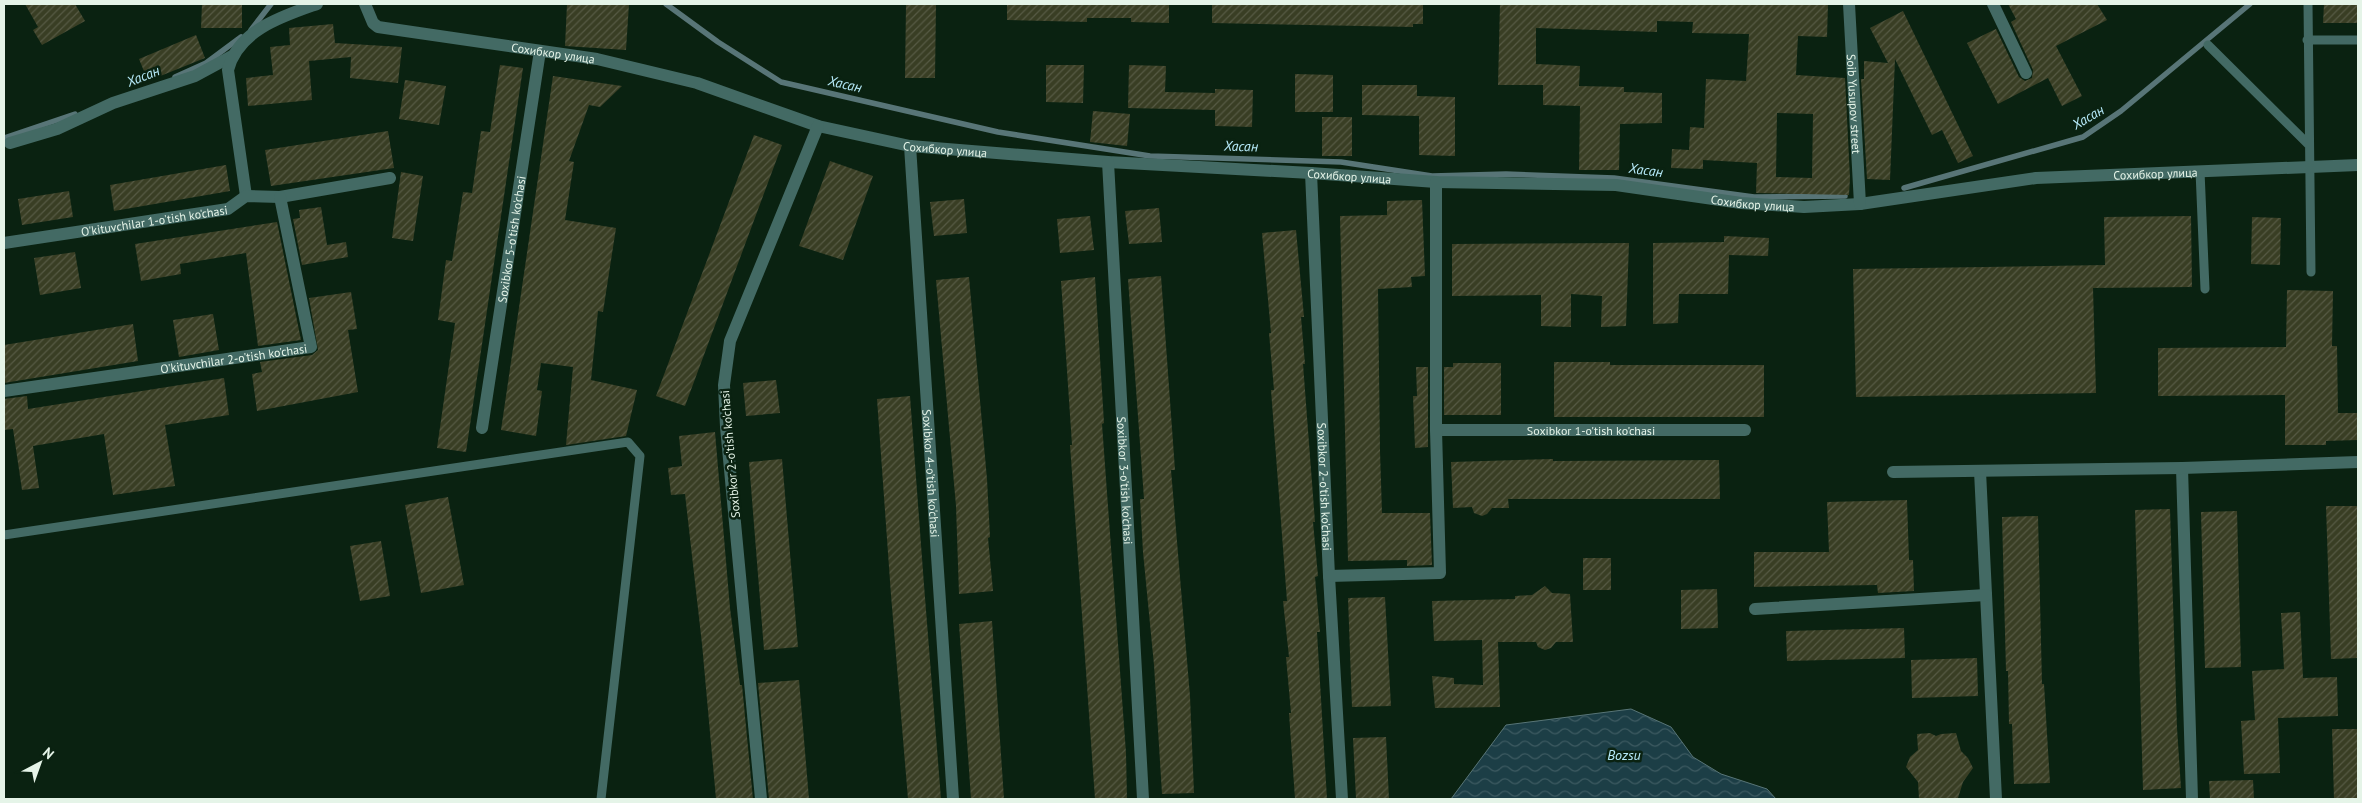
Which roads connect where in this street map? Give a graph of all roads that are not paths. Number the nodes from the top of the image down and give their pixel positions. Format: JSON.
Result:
{"nodes":[{"id":1,"x":317,"y":4,"type":"edge"},
{"id":2,"x":365,"y":4,"type":"edge"},
{"id":3,"x":1849,"y":4,"type":"edge"},
{"id":4,"x":1994,"y":4,"type":"edge"},
{"id":5,"x":2308,"y":4,"type":"edge"},
{"id":6,"x":2307,"y":40,"type":"junction"},
{"id":7,"x":2358,"y":40,"type":"edge"},
{"id":8,"x":2208,"y":45,"type":"dead end"},
{"id":9,"x":540,"y":51,"type":"junction"},
{"id":10,"x":232,"y":56,"type":"junction"},
{"id":11,"x":2026,"y":73,"type":"dead end"},
{"id":12,"x":818,"y":126,"type":"junction"},
{"id":13,"x":10,"y":143,"type":"dead end"},
{"id":14,"x":2309,"y":145,"type":"junction"},
{"id":15,"x":910,"y":146,"type":"junction"},
{"id":16,"x":1108,"y":162,"type":"junction"},
{"id":17,"x":2358,"y":165,"type":"edge"},
{"id":18,"x":2309,"y":166,"type":"junction"},
{"id":19,"x":2200,"y":171,"type":"junction"},
{"id":20,"x":1311,"y":173,"type":"junction"},
{"id":21,"x":390,"y":178,"type":"dead end"},
{"id":22,"x":1436,"y":182,"type":"junction"},
{"id":23,"x":246,"y":196,"type":"junction"},
{"id":24,"x":280,"y":197,"type":"junction"},
{"id":25,"x":1860,"y":204,"type":"junction"},
{"id":26,"x":4,"y":243,"type":"edge"},
{"id":27,"x":2311,"y":272,"type":"dead end"},
{"id":28,"x":2205,"y":289,"type":"dead end"},
{"id":29,"x":4,"y":391,"type":"edge"},
{"id":30,"x":482,"y":428,"type":"dead end"},
{"id":31,"x":1436,"y":430,"type":"junction"},
{"id":32,"x":1745,"y":430,"type":"dead end"},
{"id":33,"x":2358,"y":462,"type":"edge"},
{"id":34,"x":2182,"y":468,"type":"junction"},
{"id":35,"x":1980,"y":471,"type":"junction"},
{"id":36,"x":1893,"y":472,"type":"dead end"},
{"id":37,"x":4,"y":535,"type":"edge"},
{"id":38,"x":1329,"y":576,"type":"junction"},
{"id":39,"x":1986,"y":595,"type":"junction"},
{"id":40,"x":1754,"y":609,"type":"dead end"},
{"id":41,"x":601,"y":799,"type":"edge"},
{"id":42,"x":761,"y":799,"type":"edge"},
{"id":43,"x":953,"y":799,"type":"edge"},
{"id":44,"x":1143,"y":799,"type":"edge"},
{"id":45,"x":1342,"y":799,"type":"edge"},
{"id":46,"x":1996,"y":799,"type":"edge"},
{"id":47,"x":2192,"y":799,"type":"edge"}],
"edges":[{"from":1,"to":10,"type":"street"},
{"from":2,"to":9,"type":"street","name":"Сохибкор улица"},
{"from":3,"to":25,"type":"street","name":"Soib Yusupov street"},
{"from":4,"to":11,"type":"street"},
{"from":5,"to":6,"type":"lane"},
{"from":6,"to":7,"type":"lane"},
{"from":6,"to":14,"type":"lane"},
{"from":8,"to":14,"type":"lane"},
{"from":9,"to":12,"type":"street","name":"Сохибкор улица"},
{"from":9,"to":30,"type":"street","name":"Soxibkor 5-o'tish ko'chasi"},
{"from":10,"to":13,"type":"street"},
{"from":10,"to":23,"type":"street"},
{"from":12,"to":15,"type":"street","name":"Сохибкор улица"},
{"from":12,"to":42,"type":"street","name":"Soxibkor 2-o'tish ko'chasi"},
{"from":14,"to":18,"type":"lane"},
{"from":15,"to":16,"type":"street","name":"Сохибкор улица"},
{"from":15,"to":43,"type":"street","name":"Soxibkor 4-o'tish ko'chasi"},
{"from":16,"to":20,"type":"street","name":"Сохибкор улица"},
{"from":16,"to":44,"type":"street","name":"Soxibkor 3-o'tish ko'chasi"},
{"from":17,"to":18,"type":"street","name":"Сохибкор улица"},
{"from":18,"to":19,"type":"street","name":"Сохибкор улица"},
{"from":18,"to":27,"type":"lane"},
{"from":19,"to":25,"type":"street","name":"Сохибкор улица"},
{"from":19,"to":28,"type":"lane"},
{"from":20,"to":22,"type":"street","name":"Сохибкор улица"},
{"from":20,"to":38,"type":"street","name":"Soxibkor 2-o'tish ko'chasi"},
{"from":21,"to":24,"type":"street"},
{"from":22,"to":25,"type":"street","name":"Сохибкор улица"},
{"from":22,"to":31,"type":"street"},
{"from":23,"to":24,"type":"street"},
{"from":23,"to":26,"type":"street","name":"O'kituvchilar 1-o'tish ko'chasi"},
{"from":24,"to":29,"type":"street","name":"O'kituvchilar 2-o'tish ko'chasi"},
{"from":31,"to":32,"type":"street","name":"Soxibkor 1-o'tish ko'chasi"},
{"from":31,"to":38,"type":"street"},
{"from":33,"to":34,"type":"street"},
{"from":34,"to":35,"type":"street"},
{"from":34,"to":47,"type":"street"},
{"from":35,"to":36,"type":"street"},
{"from":35,"to":39,"type":"street"},
{"from":37,"to":41,"type":"lane"},
{"from":38,"to":45,"type":"street","name":"Soxibkor 2-o'tish ko'chasi"},
{"from":39,"to":40,"type":"street"},
{"from":39,"to":46,"type":"street"}]}
